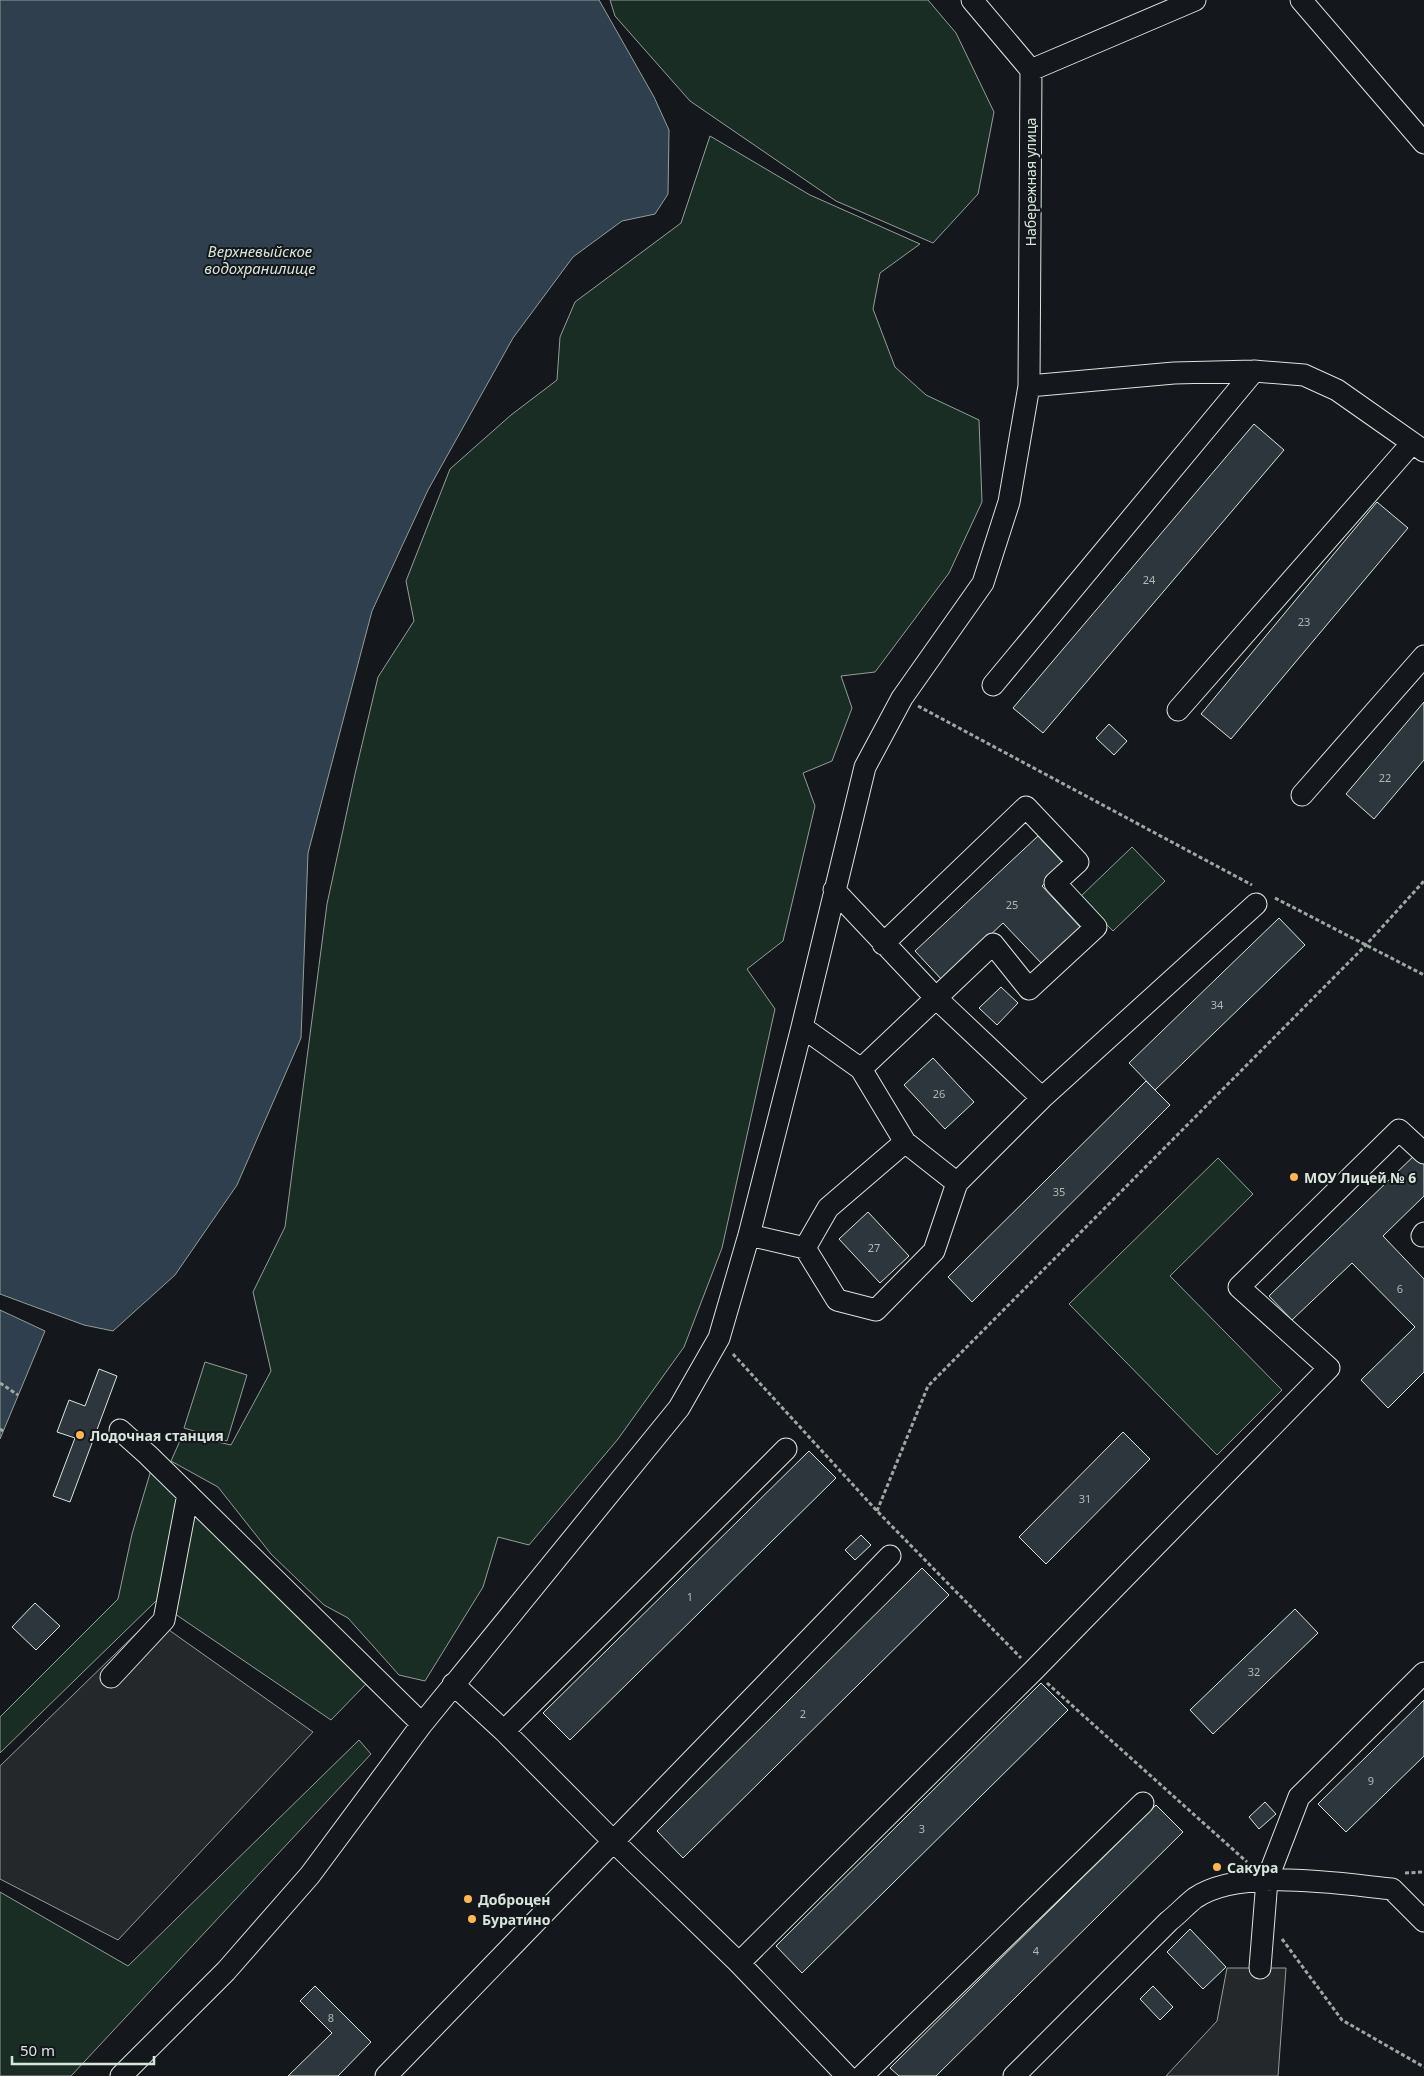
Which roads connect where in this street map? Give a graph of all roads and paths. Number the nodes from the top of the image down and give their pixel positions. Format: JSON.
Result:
{"nodes":[{"id":1,"x":972,"y":0,"type":"edge"},
{"id":2,"x":1195,"y":0,"type":"edge"},
{"id":3,"x":1301,"y":0,"type":"edge"},
{"id":4,"x":1031,"y":70,"type":"junction"},
{"id":5,"x":1424,"y":143,"type":"edge"},
{"id":6,"x":1254,"y":370,"type":"junction"},
{"id":7,"x":1029,"y":386,"type":"junction"},
{"id":8,"x":1418,"y":447,"type":"edge"},
{"id":9,"x":1424,"y":656,"type":"edge"},
{"id":10,"x":993,"y":685,"type":"dead end"},
{"id":11,"x":902,"y":698,"type":"junction"},
{"id":12,"x":1178,"y":710,"type":"dead end"},
{"id":13,"x":1302,"y":795,"type":"dead end"},
{"id":14,"x":1424,"y":881,"type":"edge"},
{"id":15,"x":834,"y":890,"type":"junction"},
{"id":16,"x":1262,"y":896,"type":"junction"},
{"id":17,"x":883,"y":944,"type":"junction"},
{"id":18,"x":1365,"y":946,"type":"junction"},
{"id":19,"x":1424,"y":975,"type":"edge"},
{"id":20,"x":935,"y":997,"type":"junction"},
{"id":21,"x":802,"y":1027,"type":"junction"},
{"id":22,"x":861,"y":1069,"type":"junction"},
{"id":23,"x":1042,"y":1098,"type":"junction"},
{"id":24,"x":906,"y":1142,"type":"junction"},
{"id":25,"x":1424,"y":1153,"type":"edge"},
{"id":26,"x":957,"y":1183,"type":"junction"},
{"id":27,"x":749,"y":1235,"type":"junction"},
{"id":28,"x":805,"y":1248,"type":"junction"},
{"id":29,"x":720,"y":1338,"type":"junction"},
{"id":30,"x":0,"y":1383,"type":"edge"},
{"id":31,"x":18,"y":1395,"type":"dead end"},
{"id":32,"x":120,"y":1430,"type":"dead end"},
{"id":33,"x":786,"y":1449,"type":"dead end"},
{"id":34,"x":188,"y":1494,"type":"junction"},
{"id":35,"x":877,"y":1511,"type":"junction"},
{"id":36,"x":890,"y":1556,"type":"dead end"},
{"id":37,"x":1033,"y":1671,"type":"junction"},
{"id":38,"x":1424,"y":1673,"type":"edge"},
{"id":39,"x":111,"y":1677,"type":"dead end"},
{"id":40,"x":453,"y":1684,"type":"junction"},
{"id":41,"x":422,"y":1724,"type":"junction"},
{"id":42,"x":504,"y":1731,"type":"junction"},
{"id":43,"x":1142,"y":1803,"type":"dead end"},
{"id":44,"x":613,"y":1841,"type":"junction"},
{"id":45,"x":1267,"y":1880,"type":"junction"},
{"id":46,"x":1424,"y":1921,"type":"edge"},
{"id":47,"x":1278,"y":1933,"type":"dead end"},
{"id":48,"x":739,"y":1963,"type":"junction"},
{"id":49,"x":1260,"y":1968,"type":"dead end"},
{"id":50,"x":1424,"y":2067,"type":"edge"},
{"id":51,"x":122,"y":2076,"type":"edge"},
{"id":52,"x":386,"y":2076,"type":"edge"},
{"id":53,"x":847,"y":2076,"type":"edge"},
{"id":54,"x":862,"y":2076,"type":"edge"},
{"id":55,"x":1014,"y":2076,"type":"edge"}],
"edges":[{"from":1,"to":4,"type":"street"},
{"from":2,"to":4,"type":"street"},
{"from":3,"to":5,"type":"street"},
{"from":4,"to":7,"type":"street","name":"Набережная улица"},
{"from":6,"to":7,"type":"street"},
{"from":6,"to":8,"type":"street"},
{"from":6,"to":10,"type":"street"},
{"from":7,"to":11,"type":"street","name":"Набережная улица"},
{"from":8,"to":12,"type":"street"},
{"from":9,"to":13,"type":"street"},
{"from":11,"to":15,"type":"street","name":"Набережная улица"},
{"from":11,"to":16,"type":"path"},
{"from":14,"to":18,"type":"path"},
{"from":15,"to":17,"type":"street"},
{"from":15,"to":21,"type":"street","name":"Набережная улица"},
{"from":16,"to":18,"type":"path"},
{"from":16,"to":23,"type":"street"},
{"from":17,"to":20,"type":"street"},
{"from":17,"to":20,"type":"street"},
{"from":18,"to":19,"type":"path"},
{"from":18,"to":35,"type":"path"},
{"from":20,"to":22,"type":"street"},
{"from":20,"to":23,"type":"street"},
{"from":21,"to":22,"type":"street"},
{"from":21,"to":27,"type":"street","name":"Набережная улица"},
{"from":22,"to":24,"type":"street"},
{"from":23,"to":26,"type":"street"},
{"from":24,"to":26,"type":"street"},
{"from":24,"to":28,"type":"street"},
{"from":25,"to":37,"type":"street"},
{"from":26,"to":28,"type":"street"},
{"from":27,"to":28,"type":"street"},
{"from":27,"to":29,"type":"street","name":"Набережная улица"},
{"from":29,"to":35,"type":"path"},
{"from":29,"to":40,"type":"street","name":"Набережная улица"},
{"from":30,"to":31,"type":"path"},
{"from":32,"to":34,"type":"street"},
{"from":33,"to":42,"type":"street"},
{"from":34,"to":39,"type":"street"},
{"from":34,"to":41,"type":"street"},
{"from":35,"to":37,"type":"path"},
{"from":36,"to":44,"type":"street"},
{"from":37,"to":45,"type":"path"},
{"from":37,"to":48,"type":"street"},
{"from":38,"to":45,"type":"street"},
{"from":40,"to":41,"type":"street","name":"Набережная улица"},
{"from":40,"to":42,"type":"street"},
{"from":41,"to":51,"type":"street","name":"Набережная улица"},
{"from":42,"to":44,"type":"street"},
{"from":43,"to":54,"type":"street"},
{"from":44,"to":48,"type":"street"},
{"from":44,"to":52,"type":"street"},
{"from":45,"to":46,"type":"street"},
{"from":45,"to":49,"type":"street"},
{"from":45,"to":55,"type":"street"},
{"from":47,"to":50,"type":"path"},
{"from":48,"to":53,"type":"street"}]}
